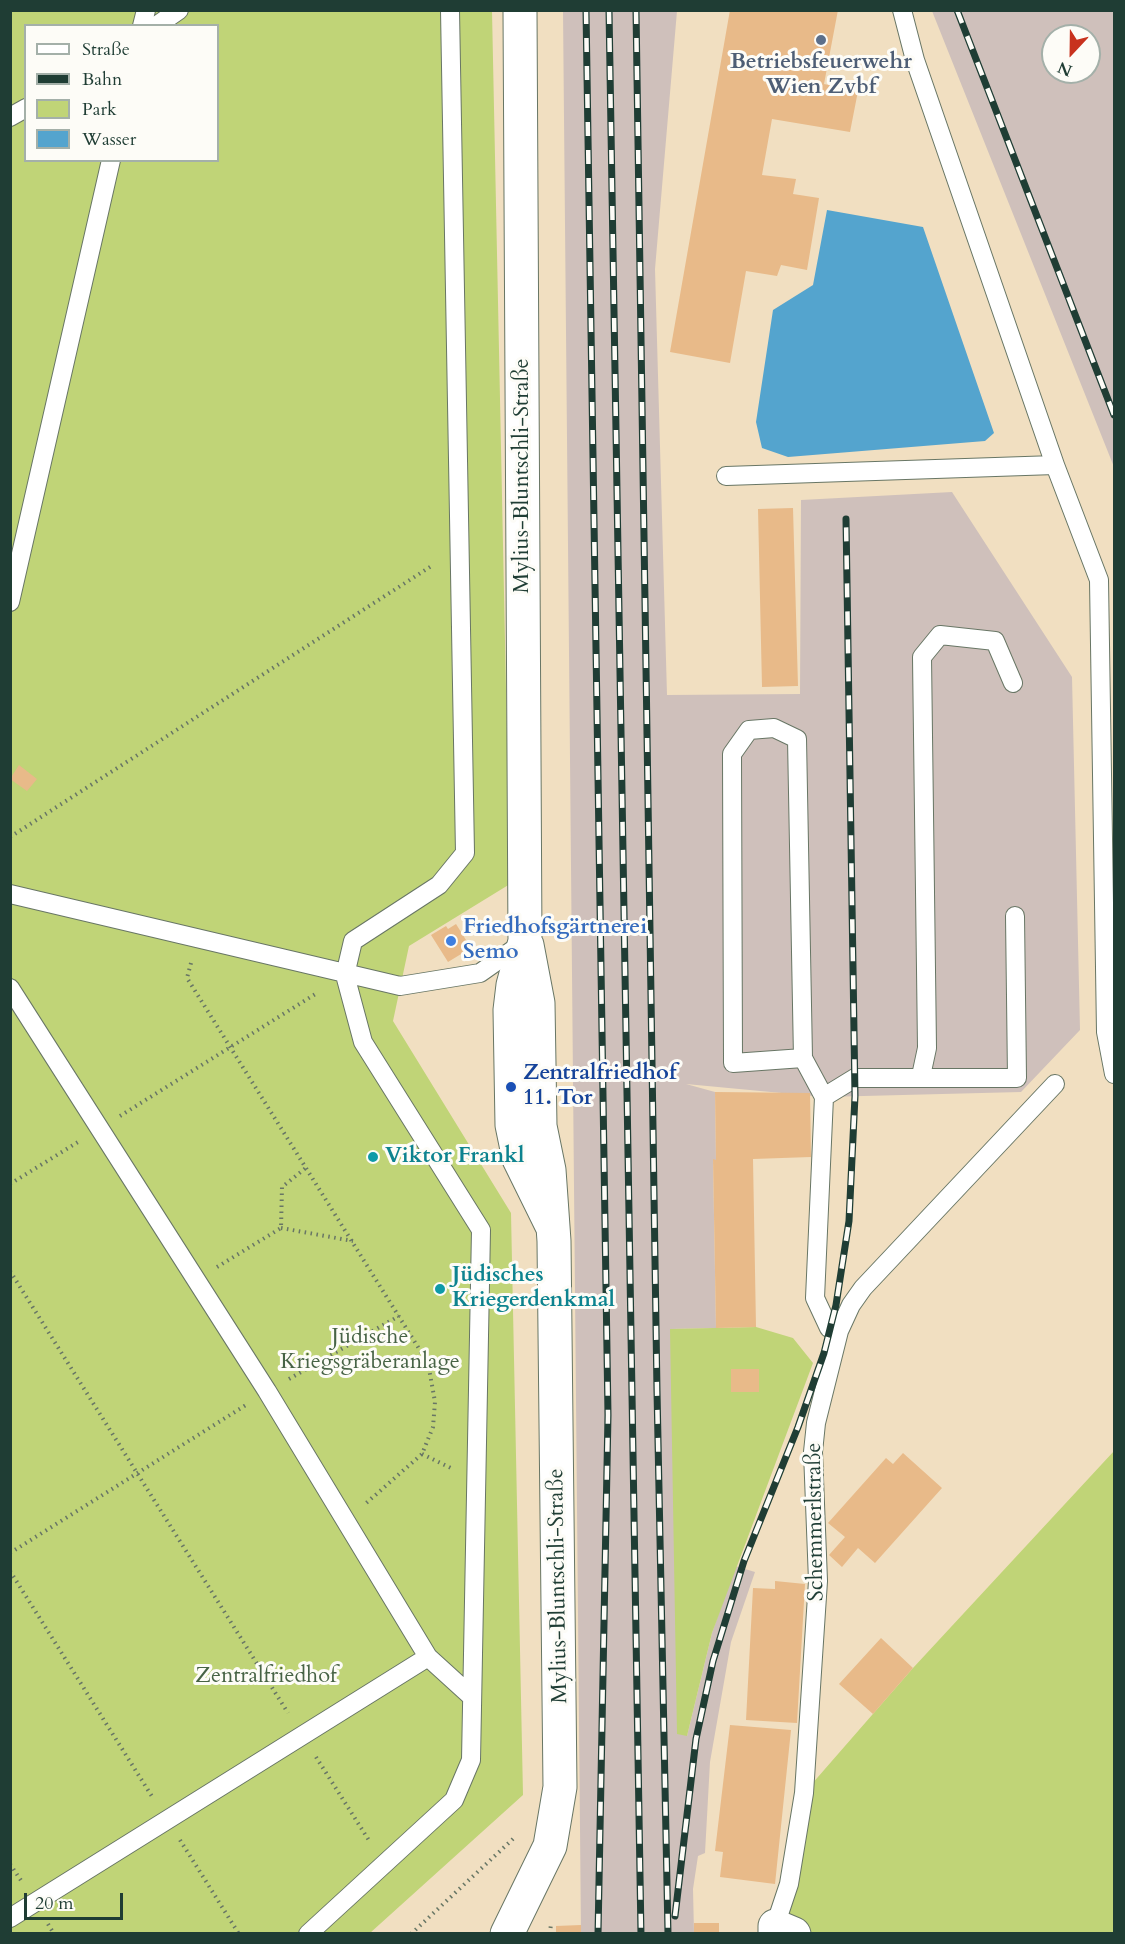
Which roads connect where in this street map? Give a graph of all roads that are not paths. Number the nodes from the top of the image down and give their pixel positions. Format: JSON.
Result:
{"nodes":[{"id":1,"x":179,"y":10,"type":"edge"},
{"id":2,"x":450,"y":10,"type":"edge"},
{"id":3,"x":520,"y":10,"type":"edge"},
{"id":4,"x":902,"y":10,"type":"edge"},
{"id":5,"x":159,"y":24,"type":"edge"},
{"id":6,"x":24,"y":109,"type":"edge"},
{"id":7,"x":10,"y":117,"type":"edge"},
{"id":8,"x":111,"y":162,"type":"edge"},
{"id":9,"x":1055,"y":465,"type":"junction"},
{"id":10,"x":726,"y":476,"type":"dead end"},
{"id":11,"x":10,"y":602,"type":"edge"},
{"id":12,"x":1013,"y":683,"type":"dead end"},
{"id":13,"x":1109,"y":859,"type":"edge"},
{"id":14,"x":10,"y":894,"type":"edge"},
{"id":15,"x":1015,"y":916,"type":"dead end"},
{"id":16,"x":525,"y":941,"type":"junction"},
{"id":17,"x":345,"y":975,"type":"junction"},
{"id":18,"x":10,"y":988,"type":"edge"},
{"id":19,"x":803,"y":1058,"type":"junction"},
{"id":20,"x":1114,"y":1074,"type":"edge"},
{"id":21,"x":921,"y":1076,"type":"junction"},
{"id":22,"x":1055,"y":1084,"type":"dead end"},
{"id":23,"x":824,"y":1097,"type":"junction"},
{"id":24,"x":839,"y":1331,"type":"junction"},
{"id":25,"x":428,"y":1658,"type":"junction"},
{"id":26,"x":472,"y":1697,"type":"junction"},
{"id":27,"x":10,"y":1918,"type":"edge"},
{"id":28,"x":781,"y":1931,"type":"edge"},
{"id":29,"x":308,"y":1934,"type":"edge"},
{"id":30,"x":507,"y":1934,"type":"edge"}],
"edges":[{"from":1,"to":5,"type":"lane"},
{"from":2,"to":17,"type":"lane"},
{"from":3,"to":16,"type":"street","name":"Mylius-Bluntschli-Straße"},
{"from":4,"to":9,"type":"lane"},
{"from":6,"to":7,"type":"lane"},
{"from":8,"to":11,"type":"lane"},
{"from":9,"to":10,"type":"lane"},
{"from":9,"to":13,"type":"lane"},
{"from":12,"to":21,"type":"lane"},
{"from":13,"to":20,"type":"lane"},
{"from":14,"to":17,"type":"lane"},
{"from":15,"to":21,"type":"lane"},
{"from":16,"to":17,"type":"lane"},
{"from":16,"to":30,"type":"street","name":"Mylius-Bluntschli-Straße"},
{"from":17,"to":26,"type":"lane"},
{"from":18,"to":25,"type":"lane"},
{"from":19,"to":19,"type":"lane"},
{"from":19,"to":23,"type":"lane"},
{"from":21,"to":23,"type":"lane"},
{"from":22,"to":24,"type":"lane","name":"Schemmerlstraße"},
{"from":23,"to":24,"type":"lane"},
{"from":24,"to":28,"type":"lane","name":"Schemmerlstraße"},
{"from":25,"to":26,"type":"lane"},
{"from":25,"to":27,"type":"lane"},
{"from":26,"to":29,"type":"lane"}]}
